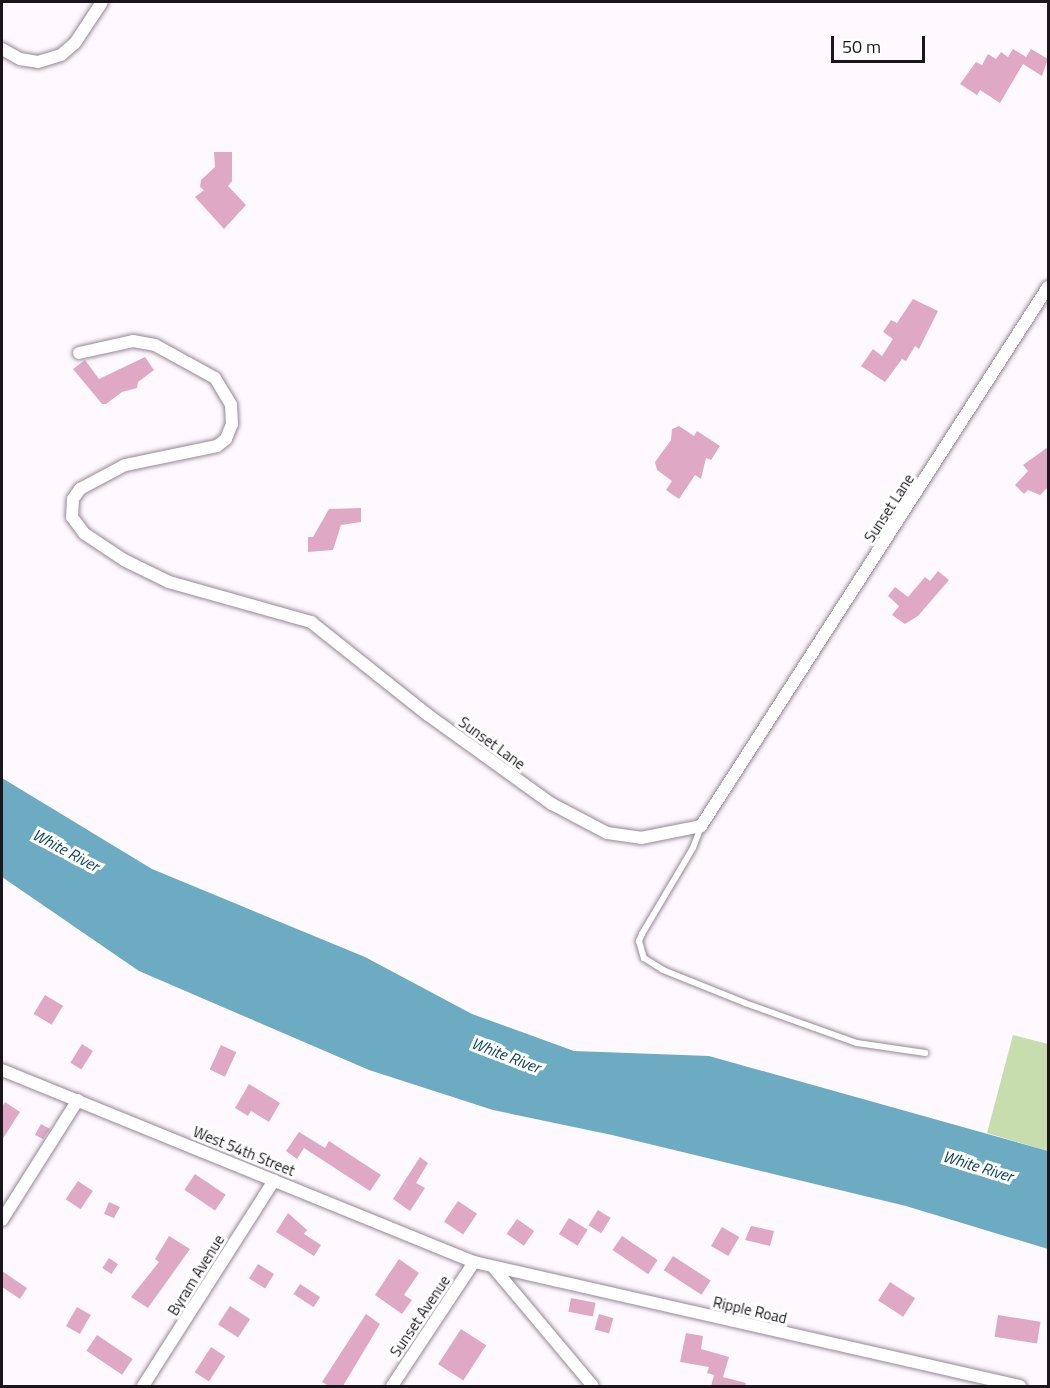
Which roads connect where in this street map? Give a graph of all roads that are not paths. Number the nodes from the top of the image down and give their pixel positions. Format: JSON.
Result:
{"nodes":[{"id":1,"x":102,"y":2,"type":"edge"},
{"id":2,"x":2,"y":49,"type":"edge"},
{"id":3,"x":1048,"y":287,"type":"edge"},
{"id":4,"x":79,"y":353,"type":"dead end"},
{"id":5,"x":701,"y":826,"type":"junction"},
{"id":6,"x":925,"y":1053,"type":"dead end"},
{"id":7,"x":2,"y":1070,"type":"edge"},
{"id":8,"x":78,"y":1100,"type":"junction"},
{"id":9,"x":274,"y":1180,"type":"junction"},
{"id":10,"x":2,"y":1220,"type":"edge"},
{"id":11,"x":474,"y":1262,"type":"junction"},
{"id":12,"x":493,"y":1267,"type":"junction"},
{"id":13,"x":143,"y":1386,"type":"edge"},
{"id":14,"x":392,"y":1386,"type":"edge"},
{"id":15,"x":593,"y":1386,"type":"edge"},
{"id":16,"x":1020,"y":1386,"type":"edge"}],
"edges":[{"from":1,"to":2,"type":"street"},
{"from":3,"to":5,"type":"street","name":"Sunset Lane"},
{"from":4,"to":5,"type":"street","name":"Sunset Lane"},
{"from":5,"to":6,"type":"lane"},
{"from":7,"to":8,"type":"street","name":"West 54th Street"},
{"from":8,"to":9,"type":"street","name":"West 54th Street"},
{"from":8,"to":10,"type":"street"},
{"from":9,"to":11,"type":"street","name":"West 54th Street"},
{"from":9,"to":13,"type":"street","name":"Byram Avenue"},
{"from":11,"to":12,"type":"street","name":"Ripple Road"},
{"from":11,"to":14,"type":"street","name":"Sunset Avenue"},
{"from":12,"to":15,"type":"street"},
{"from":12,"to":16,"type":"street","name":"Ripple Road"}]}
